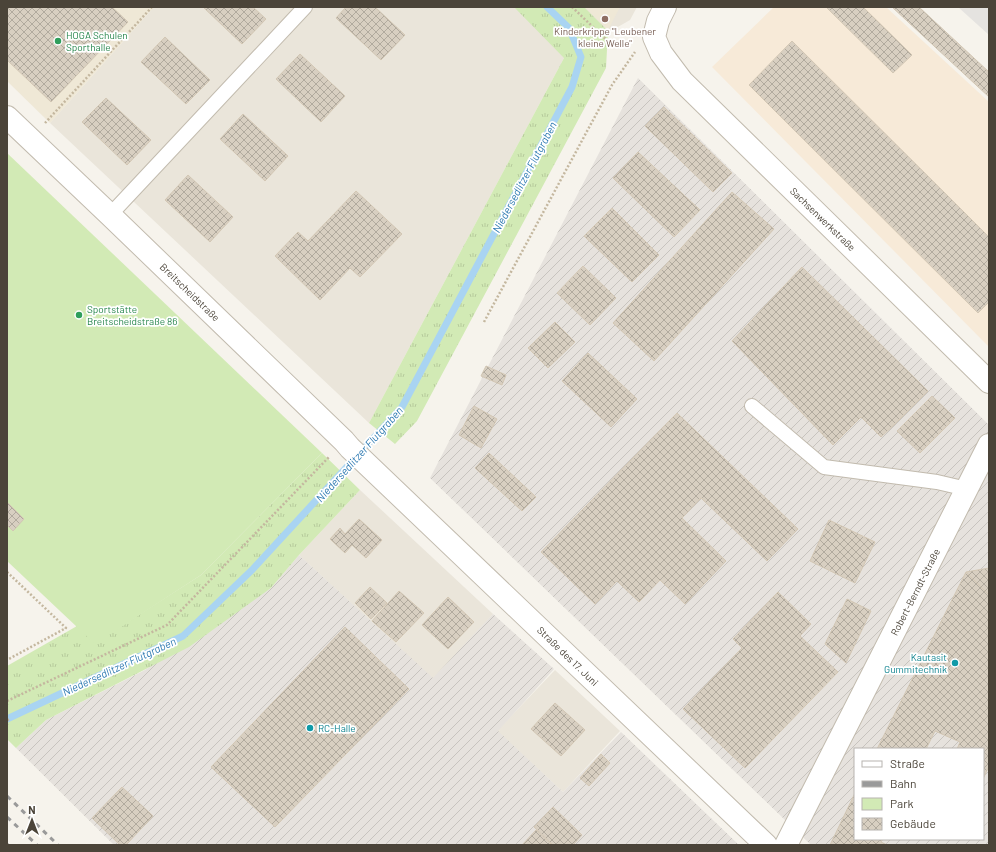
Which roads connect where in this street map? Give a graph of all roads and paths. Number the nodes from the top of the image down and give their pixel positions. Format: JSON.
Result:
{"nodes":[{"id":1,"x":145,"y":7,"type":"edge"},
{"id":2,"x":152,"y":7,"type":"edge"},
{"id":3,"x":305,"y":7,"type":"edge"},
{"id":4,"x":572,"y":7,"type":"edge"},
{"id":5,"x":148,"y":10,"type":"junction"},
{"id":6,"x":661,"y":14,"type":"edge"},
{"id":7,"x":614,"y":47,"type":"dead end"},
{"id":8,"x":7,"y":117,"type":"edge"},
{"id":9,"x":30,"y":139,"type":"junction"},
{"id":10,"x":110,"y":215,"type":"junction"},
{"id":11,"x":484,"y":322,"type":"dead end"},
{"id":12,"x":989,"y":382,"type":"edge"},
{"id":13,"x":752,"y":406,"type":"dead end"},
{"id":14,"x":347,"y":445,"type":"junction"},
{"id":15,"x":989,"y":445,"type":"edge"},
{"id":16,"x":371,"y":467,"type":"joint"},
{"id":17,"x":967,"y":489,"type":"junction"},
{"id":18,"x":7,"y":572,"type":"edge"},
{"id":19,"x":7,"y":660,"type":"edge"},
{"id":20,"x":7,"y":701,"type":"edge"},
{"id":21,"x":766,"y":845,"type":"edge"},
{"id":22,"x":786,"y":845,"type":"edge"}],
"edges":[{"from":1,"to":5,"type":"path"},
{"from":2,"to":5,"type":"path"},
{"from":3,"to":10,"type":"lane"},
{"from":4,"to":7,"type":"path"},
{"from":5,"to":9,"type":"path"},
{"from":6,"to":11,"type":"path"},
{"from":6,"to":12,"type":"street","name":"Sachsenwerkstraße"},
{"from":8,"to":9,"type":"street","name":"Breitscheidstraße"},
{"from":9,"to":10,"type":"street","name":"Breitscheidstraße"},
{"from":10,"to":14,"type":"street","name":"Breitscheidstraße"},
{"from":13,"to":17,"type":"lane"},
{"from":14,"to":16,"type":"street","name":"Breitscheidstraße"},
{"from":14,"to":20,"type":"path"},
{"from":15,"to":17,"type":"street","name":"Robert-Berndt-Straße"},
{"from":16,"to":21,"type":"street","name":"Straße des 17. Juni"},
{"from":17,"to":22,"type":"street","name":"Robert-Berndt-Straße"},
{"from":18,"to":19,"type":"path"}]}
